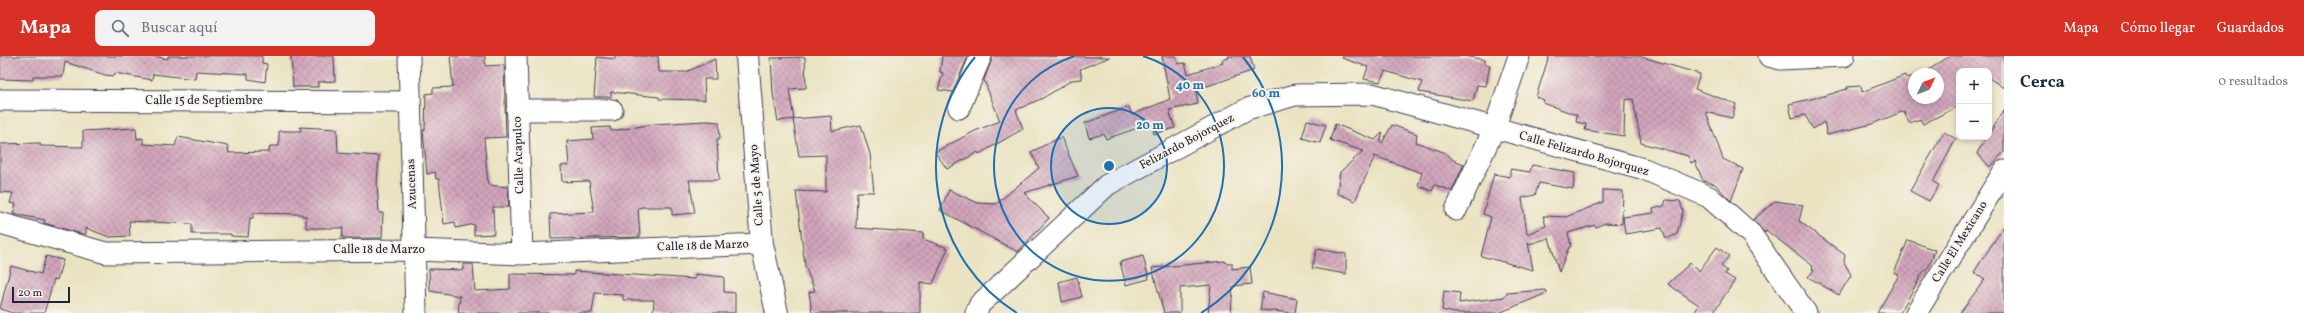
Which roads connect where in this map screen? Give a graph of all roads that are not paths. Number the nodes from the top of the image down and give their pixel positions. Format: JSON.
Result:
{"nodes":[{"id":1,"x":408,"y":56,"type":"edge"},
{"id":2,"x":516,"y":56,"type":"edge"},
{"id":3,"x":747,"y":56,"type":"edge"},
{"id":4,"x":981,"y":56,"type":"edge"},
{"id":5,"x":1519,"y":56,"type":"edge"},
{"id":6,"x":1769,"y":56,"type":"edge"},
{"id":7,"x":1844,"y":56,"type":"edge"},
{"id":8,"x":0,"y":100,"type":"edge"},
{"id":9,"x":409,"y":102,"type":"junction"},
{"id":10,"x":959,"y":108,"type":"dead end"},
{"id":11,"x":517,"y":110,"type":"junction"},
{"id":12,"x":612,"y":110,"type":"dead end"},
{"id":13,"x":1494,"y":129,"type":"junction"},
{"id":14,"x":2004,"y":171,"type":"edge"},
{"id":15,"x":1456,"y":210,"type":"dead end"},
{"id":16,"x":0,"y":223,"type":"edge"},
{"id":17,"x":762,"y":244,"type":"junction"},
{"id":18,"x":415,"y":250,"type":"junction"},
{"id":19,"x":522,"y":254,"type":"junction"},
{"id":20,"x":416,"y":313,"type":"edge"},
{"id":21,"x":777,"y":313,"type":"edge"},
{"id":22,"x":976,"y":313,"type":"edge"},
{"id":23,"x":1806,"y":313,"type":"edge"},
{"id":24,"x":1916,"y":313,"type":"edge"}],
"edges":[{"from":1,"to":9,"type":"street","name":"Azucenas"},
{"from":2,"to":11,"type":"street","name":"Calle Acapulco"},
{"from":3,"to":17,"type":"street","name":"Calle 5 de Mayo"},
{"from":4,"to":10,"type":"street"},
{"from":5,"to":13,"type":"street"},
{"from":6,"to":7,"type":"street"},
{"from":8,"to":9,"type":"street","name":"Calle 15 de Septiembre"},
{"from":9,"to":18,"type":"street","name":"Azucenas"},
{"from":11,"to":12,"type":"street"},
{"from":11,"to":19,"type":"street","name":"Calle Acapulco"},
{"from":13,"to":15,"type":"street"},
{"from":13,"to":22,"type":"street","name":"Felizardo Bojorquez"},
{"from":13,"to":23,"type":"street","name":"Calle Felizardo Bojorquez"},
{"from":14,"to":24,"type":"street","name":"Calle El Mexicano"},
{"from":16,"to":18,"type":"street","name":"Calle 18 de Marzo"},
{"from":17,"to":19,"type":"street","name":"Calle 18 de Marzo"},
{"from":17,"to":21,"type":"street","name":"Calle 5 de Mayo"},
{"from":18,"to":19,"type":"street","name":"Calle 18 de Marzo"},
{"from":18,"to":20,"type":"street","name":"Azucenas"}]}
